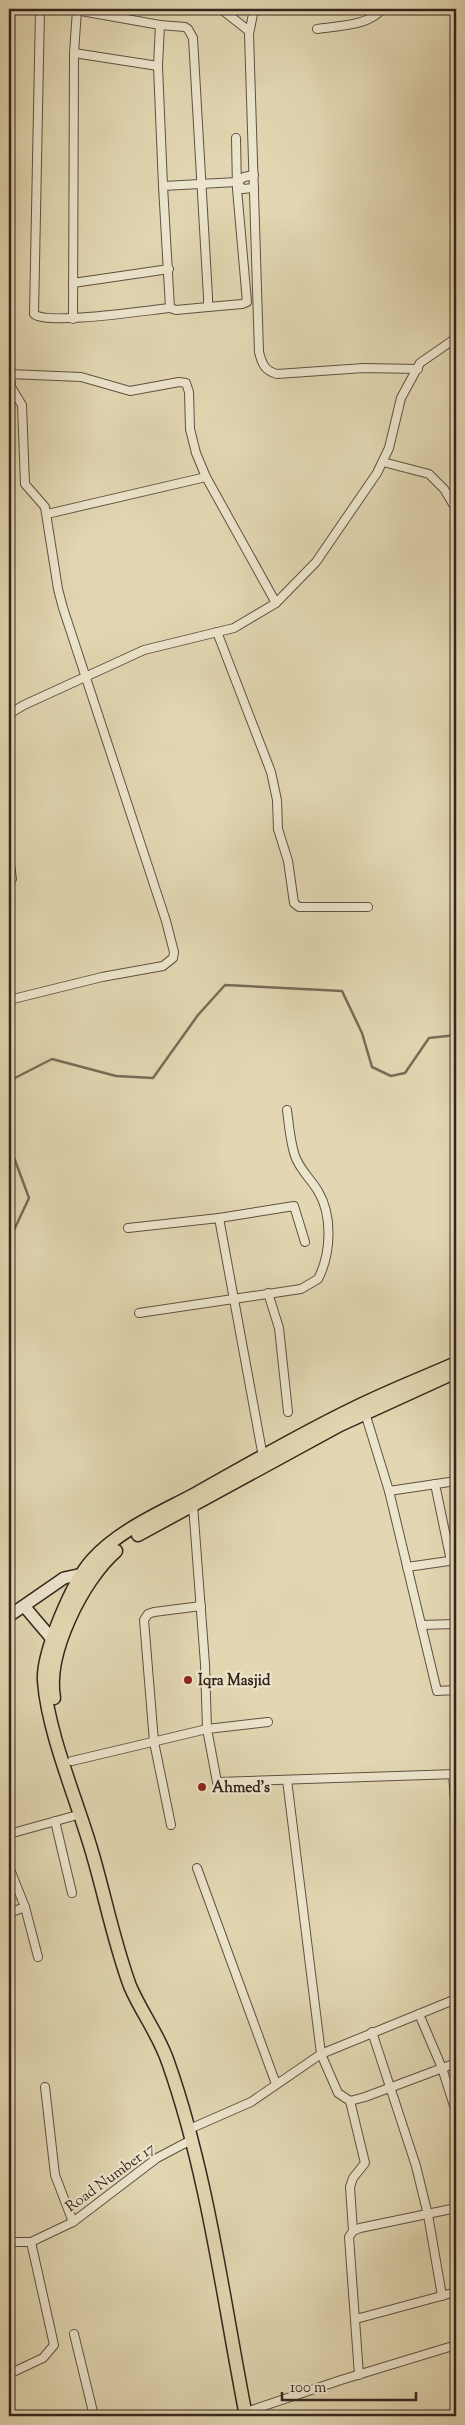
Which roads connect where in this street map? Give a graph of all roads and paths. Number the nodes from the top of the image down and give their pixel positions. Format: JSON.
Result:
{"nodes":[{"id":1,"x":40,"y":9,"type":"edge"},
{"id":2,"x":73,"y":9,"type":"edge"},
{"id":3,"x":221,"y":9,"type":"edge"},
{"id":4,"x":254,"y":9,"type":"edge"},
{"id":5,"x":382,"y":9,"type":"edge"},
{"id":6,"x":160,"y":25,"type":"junction"},
{"id":7,"x":317,"y":29,"type":"dead end"},
{"id":8,"x":249,"y":31,"type":"junction"},
{"id":9,"x":74,"y":53,"type":"junction"},
{"id":10,"x":158,"y":66,"type":"junction"},
{"id":11,"x":236,"y":138,"type":"dead end"},
{"id":12,"x":254,"y":175,"type":"junction"},
{"id":13,"x":237,"y":182,"type":"junction"},
{"id":14,"x":201,"y":184,"type":"junction"},
{"id":15,"x":163,"y":186,"type":"junction"},
{"id":16,"x":254,"y":188,"type":"junction"},
{"id":17,"x":169,"y":269,"type":"junction"},
{"id":18,"x":73,"y":283,"type":"junction"},
{"id":19,"x":208,"y":307,"type":"junction"},
{"id":20,"x":170,"y":308,"type":"junction"},
{"id":21,"x":73,"y":319,"type":"junction"},
{"id":22,"x":456,"y":338,"type":"edge"},
{"id":23,"x":9,"y":366,"type":"edge"},
{"id":24,"x":418,"y":369,"type":"junction"},
{"id":25,"x":9,"y":374,"type":"edge"},
{"id":26,"x":383,"y":462,"type":"junction"},
{"id":27,"x":206,"y":477,"type":"junction"},
{"id":28,"x":456,"y":509,"type":"edge"},
{"id":29,"x":47,"y":514,"type":"junction"},
{"id":30,"x":276,"y":603,"type":"junction"},
{"id":31,"x":217,"y":632,"type":"junction"},
{"id":32,"x":86,"y":677,"type":"junction"},
{"id":33,"x":9,"y":714,"type":"edge"},
{"id":34,"x":9,"y":858,"type":"edge"},
{"id":35,"x":12,"y":878,"type":"dead end"},
{"id":36,"x":368,"y":908,"type":"dead end"},
{"id":37,"x":9,"y":1000,"type":"edge"},
{"id":38,"x":286,"y":1110,"type":"dead end"},
{"id":39,"x":219,"y":1218,"type":"junction"},
{"id":40,"x":128,"y":1228,"type":"dead end"},
{"id":41,"x":305,"y":1242,"type":"dead end"},
{"id":42,"x":268,"y":1293,"type":"junction"},
{"id":43,"x":234,"y":1298,"type":"junction"},
{"id":44,"x":139,"y":1314,"type":"dead end"},
{"id":45,"x":456,"y":1363,"type":"edge"},
{"id":46,"x":456,"y":1372,"type":"edge"},
{"id":47,"x":288,"y":1412,"type":"dead end"},
{"id":48,"x":365,"y":1413,"type":"junction"},
{"id":49,"x":263,"y":1457,"type":"junction"},
{"id":50,"x":456,"y":1481,"type":"edge"},
{"id":51,"x":435,"y":1484,"type":"junction"},
{"id":52,"x":389,"y":1491,"type":"junction"},
{"id":53,"x":194,"y":1504,"type":"junction"},
{"id":54,"x":453,"y":1560,"type":"edge"},
{"id":55,"x":407,"y":1567,"type":"junction"},
{"id":56,"x":95,"y":1572,"type":"junction"},
{"id":57,"x":82,"y":1575,"type":"junction"},
{"id":58,"x":24,"y":1606,"type":"junction"},
{"id":59,"x":201,"y":1606,"type":"junction"},
{"id":60,"x":9,"y":1616,"type":"edge"},
{"id":61,"x":420,"y":1624,"type":"junction"},
{"id":62,"x":456,"y":1624,"type":"edge"},
{"id":63,"x":57,"y":1641,"type":"junction"},
{"id":64,"x":456,"y":1690,"type":"edge"},
{"id":65,"x":268,"y":1722,"type":"dead end"},
{"id":66,"x":207,"y":1729,"type":"junction"},
{"id":67,"x":154,"y":1742,"type":"junction"},
{"id":68,"x":72,"y":1760,"type":"junction"},
{"id":69,"x":455,"y":1774,"type":"edge"},
{"id":70,"x":287,"y":1780,"type":"junction"},
{"id":71,"x":81,"y":1814,"type":"junction"},
{"id":72,"x":456,"y":1814,"type":"edge"},
{"id":73,"x":55,"y":1821,"type":"junction"},
{"id":74,"x":171,"y":1825,"type":"dead end"},
{"id":75,"x":9,"y":1834,"type":"edge"},
{"id":76,"x":9,"y":1867,"type":"edge"},
{"id":77,"x":198,"y":1868,"type":"dead end"},
{"id":78,"x":72,"y":1893,"type":"dead end"},
{"id":79,"x":25,"y":1907,"type":"junction"},
{"id":80,"x":9,"y":1913,"type":"edge"},
{"id":81,"x":38,"y":1956,"type":"dead end"},
{"id":82,"x":456,"y":1999,"type":"edge"},
{"id":83,"x":419,"y":2014,"type":"junction"},
{"id":84,"x":372,"y":2032,"type":"junction"},
{"id":85,"x":321,"y":2054,"type":"junction"},
{"id":86,"x":456,"y":2063,"type":"edge"},
{"id":87,"x":442,"y":2068,"type":"junction"},
{"id":88,"x":276,"y":2084,"type":"junction"},
{"id":89,"x":391,"y":2087,"type":"junction"},
{"id":90,"x":45,"y":2088,"type":"dead end"},
{"id":91,"x":350,"y":2101,"type":"junction"},
{"id":92,"x":456,"y":2112,"type":"edge"},
{"id":93,"x":194,"y":2134,"type":"junction"},
{"id":94,"x":456,"y":2208,"type":"edge"},
{"id":95,"x":428,"y":2215,"type":"junction"},
{"id":96,"x":73,"y":2222,"type":"junction"},
{"id":97,"x":353,"y":2231,"type":"junction"},
{"id":98,"x":9,"y":2242,"type":"edge"},
{"id":99,"x":31,"y":2242,"type":"junction"},
{"id":100,"x":456,"y":2292,"type":"edge"},
{"id":101,"x":442,"y":2296,"type":"junction"},
{"id":102,"x":356,"y":2319,"type":"junction"},
{"id":103,"x":74,"y":2334,"type":"dead end"},
{"id":104,"x":456,"y":2345,"type":"edge"},
{"id":105,"x":9,"y":2374,"type":"edge"},
{"id":106,"x":359,"y":2374,"type":"junction"},
{"id":107,"x":246,"y":2414,"type":"edge"},
{"id":108,"x":94,"y":2416,"type":"edge"}],
"edges":[{"from":1,"to":21,"type":"street"},
{"from":2,"to":6,"type":"street"},
{"from":2,"to":9,"type":"street"},
{"from":3,"to":8,"type":"street"},
{"from":4,"to":8,"type":"street"},
{"from":5,"to":7,"type":"street"},
{"from":6,"to":10,"type":"street"},
{"from":6,"to":14,"type":"street"},
{"from":8,"to":12,"type":"street"},
{"from":9,"to":10,"type":"street"},
{"from":9,"to":18,"type":"street"},
{"from":10,"to":15,"type":"street"},
{"from":11,"to":13,"type":"street"},
{"from":12,"to":13,"type":"street"},
{"from":12,"to":16,"type":"street"},
{"from":13,"to":14,"type":"street"},
{"from":13,"to":16,"type":"street"},
{"from":13,"to":19,"type":"street"},
{"from":14,"to":15,"type":"street"},
{"from":14,"to":19,"type":"street"},
{"from":15,"to":17,"type":"street"},
{"from":16,"to":24,"type":"street"},
{"from":17,"to":18,"type":"street"},
{"from":17,"to":20,"type":"street"},
{"from":18,"to":21,"type":"street"},
{"from":19,"to":20,"type":"street"},
{"from":20,"to":21,"type":"street"},
{"from":22,"to":24,"type":"street"},
{"from":23,"to":25,"type":"street"},
{"from":24,"to":26,"type":"street"},
{"from":25,"to":27,"type":"street"},
{"from":25,"to":29,"type":"street"},
{"from":26,"to":28,"type":"street"},
{"from":26,"to":30,"type":"street"},
{"from":27,"to":29,"type":"street"},
{"from":27,"to":30,"type":"street"},
{"from":29,"to":32,"type":"street"},
{"from":30,"to":31,"type":"street"},
{"from":31,"to":32,"type":"street"},
{"from":31,"to":36,"type":"street"},
{"from":32,"to":33,"type":"street"},
{"from":32,"to":37,"type":"street"},
{"from":34,"to":35,"type":"street"},
{"from":38,"to":42,"type":"street"},
{"from":39,"to":40,"type":"street"},
{"from":39,"to":41,"type":"street"},
{"from":39,"to":43,"type":"street"},
{"from":42,"to":43,"type":"street"},
{"from":42,"to":47,"type":"street"},
{"from":43,"to":44,"type":"street"},
{"from":43,"to":49,"type":"street"},
{"from":45,"to":49,"type":"highway"},
{"from":46,"to":48,"type":"highway"},
{"from":48,"to":52,"type":"street"},
{"from":48,"to":53,"type":"highway"},
{"from":49,"to":57,"type":"highway"},
{"from":50,"to":51,"type":"street"},
{"from":51,"to":52,"type":"street"},
{"from":51,"to":54,"type":"street"},
{"from":52,"to":55,"type":"street"},
{"from":53,"to":56,"type":"highway"},
{"from":53,"to":59,"type":"street"},
{"from":54,"to":55,"type":"street"},
{"from":55,"to":61,"type":"street"},
{"from":56,"to":57,"type":"main road"},
{"from":56,"to":63,"type":"highway"},
{"from":57,"to":58,"type":"main road"},
{"from":57,"to":63,"type":"highway"},
{"from":58,"to":60,"type":"main road"},
{"from":58,"to":63,"type":"main road"},
{"from":59,"to":66,"type":"street"},
{"from":59,"to":67,"type":"street"},
{"from":61,"to":62,"type":"street"},
{"from":61,"to":64,"type":"street"},
{"from":63,"to":68,"type":"highway"},
{"from":63,"to":71,"type":"highway"},
{"from":65,"to":66,"type":"street"},
{"from":66,"to":67,"type":"street"},
{"from":66,"to":70,"type":"street"},
{"from":67,"to":68,"type":"street"},
{"from":67,"to":74,"type":"street"},
{"from":68,"to":93,"type":"highway"},
{"from":69,"to":70,"type":"street"},
{"from":69,"to":72,"type":"street"},
{"from":70,"to":85,"type":"street"},
{"from":71,"to":73,"type":"street"},
{"from":71,"to":93,"type":"highway"},
{"from":73,"to":75,"type":"street"},
{"from":73,"to":78,"type":"street"},
{"from":76,"to":79,"type":"street"},
{"from":77,"to":88,"type":"street"},
{"from":79,"to":80,"type":"street"},
{"from":79,"to":81,"type":"street"},
{"from":82,"to":83,"type":"street","name":"Road Number 17"},
{"from":83,"to":84,"type":"street","name":"Road Number 17"},
{"from":83,"to":87,"type":"street"},
{"from":84,"to":85,"type":"street","name":"Road Number 17"},
{"from":84,"to":89,"type":"street"},
{"from":85,"to":88,"type":"street","name":"Road Number 17"},
{"from":85,"to":91,"type":"street"},
{"from":86,"to":87,"type":"street"},
{"from":87,"to":89,"type":"street"},
{"from":87,"to":92,"type":"street"},
{"from":88,"to":93,"type":"street","name":"Road Number 17"},
{"from":89,"to":91,"type":"street"},
{"from":89,"to":95,"type":"street"},
{"from":90,"to":96,"type":"street"},
{"from":91,"to":97,"type":"street"},
{"from":93,"to":96,"type":"street","name":"Road Number 17"},
{"from":93,"to":107,"type":"highway"},
{"from":94,"to":95,"type":"street"},
{"from":95,"to":97,"type":"street"},
{"from":95,"to":101,"type":"street"},
{"from":96,"to":99,"type":"street","name":"Road Number 17"},
{"from":97,"to":102,"type":"street"},
{"from":98,"to":99,"type":"street","name":"Road Number 17"},
{"from":99,"to":105,"type":"street"},
{"from":100,"to":101,"type":"street"},
{"from":101,"to":102,"type":"street"},
{"from":102,"to":106,"type":"street"},
{"from":103,"to":108,"type":"street"},
{"from":104,"to":106,"type":"street"},
{"from":106,"to":107,"type":"street"}]}
